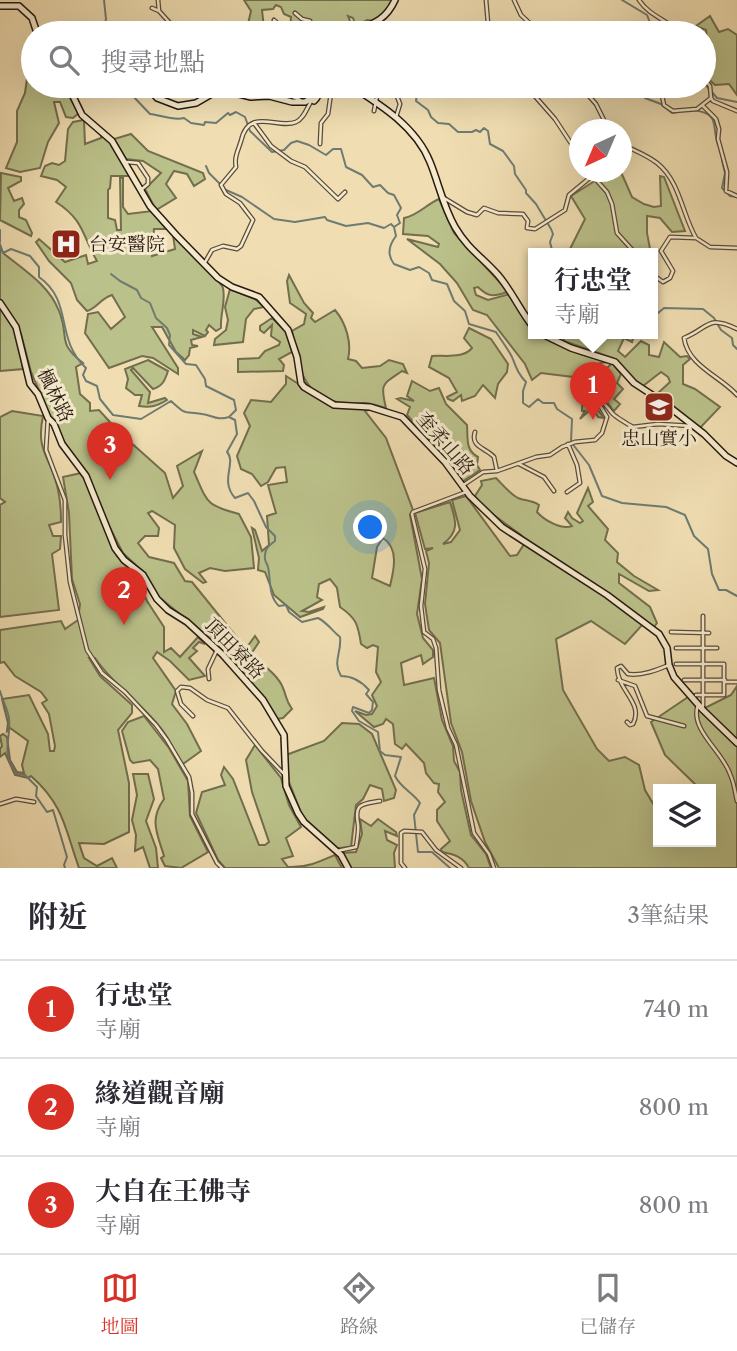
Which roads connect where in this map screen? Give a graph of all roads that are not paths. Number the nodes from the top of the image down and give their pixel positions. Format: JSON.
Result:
{"nodes":[{"id":1,"x":158,"y":0,"type":"edge"},
{"id":2,"x":395,"y":0,"type":"edge"},
{"id":3,"x":486,"y":0,"type":"edge"},
{"id":4,"x":514,"y":0,"type":"edge"},
{"id":5,"x":639,"y":0,"type":"edge"},
{"id":6,"x":20,"y":3,"type":"edge"},
{"id":7,"x":0,"y":6,"type":"edge"},
{"id":8,"x":152,"y":8,"type":"dead end"},
{"id":9,"x":159,"y":11,"type":"junction"},
{"id":10,"x":295,"y":13,"type":"dead end"},
{"id":11,"x":33,"y":21,"type":"edge"},
{"id":12,"x":168,"y":21,"type":"edge"},
{"id":13,"x":310,"y":21,"type":"edge"},
{"id":14,"x":377,"y":21,"type":"edge"},
{"id":15,"x":488,"y":21,"type":"edge"},
{"id":16,"x":527,"y":21,"type":"edge"},
{"id":17,"x":661,"y":21,"type":"edge"},
{"id":18,"x":74,"y":98,"type":"edge"},
{"id":19,"x":158,"y":98,"type":"edge"},
{"id":20,"x":205,"y":98,"type":"edge"},
{"id":21,"x":280,"y":98,"type":"edge"},
{"id":22,"x":295,"y":98,"type":"edge"},
{"id":23,"x":316,"y":98,"type":"edge"},
{"id":24,"x":330,"y":98,"type":"edge"},
{"id":25,"x":369,"y":98,"type":"edge"},
{"id":26,"x":376,"y":98,"type":"edge"},
{"id":27,"x":397,"y":98,"type":"edge"},
{"id":28,"x":537,"y":98,"type":"edge"},
{"id":29,"x":591,"y":98,"type":"edge"},
{"id":30,"x":663,"y":98,"type":"edge"},
{"id":31,"x":710,"y":98,"type":"edge"},
{"id":32,"x":713,"y":98,"type":"edge"},
{"id":33,"x":311,"y":100,"type":"junction"},
{"id":34,"x":374,"y":101,"type":"junction"},
{"id":35,"x":302,"y":102,"type":"junction"},
{"id":36,"x":703,"y":106,"type":"junction"},
{"id":37,"x":373,"y":111,"type":"dead end"},
{"id":38,"x":737,"y":111,"type":"edge"},
{"id":39,"x":396,"y":117,"type":"junction"},
{"id":40,"x":604,"y":119,"type":"edge"},
{"id":41,"x":251,"y":124,"type":"junction"},
{"id":42,"x":569,"y":141,"type":"edge"},
{"id":43,"x":320,"y":144,"type":"dead end"},
{"id":44,"x":632,"y":150,"type":"edge"},
{"id":45,"x":124,"y":163,"type":"junction"},
{"id":46,"x":585,"y":182,"type":"edge"},
{"id":47,"x":598,"y":182,"type":"edge"},
{"id":48,"x":141,"y":190,"type":"junction"},
{"id":49,"x":345,"y":192,"type":"dead end"},
{"id":50,"x":441,"y":196,"type":"junction"},
{"id":51,"x":737,"y":196,"type":"edge"},
{"id":52,"x":696,"y":238,"type":"junction"},
{"id":53,"x":631,"y":248,"type":"edge"},
{"id":54,"x":737,"y":248,"type":"edge"},
{"id":55,"x":204,"y":264,"type":"junction"},
{"id":56,"x":658,"y":278,"type":"edge"},
{"id":57,"x":0,"y":303,"type":"edge"},
{"id":58,"x":528,"y":319,"type":"edge"},
{"id":59,"x":737,"y":329,"type":"edge"},
{"id":60,"x":552,"y":339,"type":"edge"},
{"id":61,"x":737,"y":395,"type":"edge"},
{"id":62,"x":48,"y":418,"type":"junction"},
{"id":63,"x":693,"y":426,"type":"junction"},
{"id":64,"x":94,"y":432,"type":"dead end"},
{"id":65,"x":475,"y":432,"type":"dead end"},
{"id":66,"x":571,"y":443,"type":"junction"},
{"id":67,"x":95,"y":449,"type":"dead end"},
{"id":68,"x":75,"y":461,"type":"joint"},
{"id":69,"x":737,"y":463,"type":"edge"},
{"id":70,"x":519,"y":464,"type":"junction"},
{"id":71,"x":496,"y":471,"type":"junction"},
{"id":72,"x":464,"y":489,"type":"junction"},
{"id":73,"x":554,"y":491,"type":"dead end"},
{"id":74,"x":567,"y":492,"type":"dead end"},
{"id":75,"x":703,"y":616,"type":"dead end"},
{"id":76,"x":671,"y":632,"type":"dead end"},
{"id":77,"x":703,"y":632,"type":"junction"},
{"id":78,"x":709,"y":633,"type":"dead end"},
{"id":79,"x":676,"y":648,"type":"dead end"},
{"id":80,"x":703,"y":648,"type":"junction"},
{"id":81,"x":717,"y":648,"type":"dead end"},
{"id":82,"x":217,"y":650,"type":"junction"},
{"id":83,"x":673,"y":664,"type":"junction"},
{"id":84,"x":703,"y":664,"type":"junction"},
{"id":85,"x":209,"y":679,"type":"dead end"},
{"id":86,"x":618,"y":680,"type":"junction"},
{"id":87,"x":684,"y":680,"type":"dead end"},
{"id":88,"x":703,"y":680,"type":"junction"},
{"id":89,"x":725,"y":681,"type":"junction"},
{"id":90,"x":737,"y":682,"type":"edge"},
{"id":91,"x":696,"y":695,"type":"dead end"},
{"id":92,"x":703,"y":695,"type":"junction"},
{"id":93,"x":700,"y":707,"type":"junction"},
{"id":94,"x":193,"y":716,"type":"dead end"},
{"id":95,"x":627,"y":722,"type":"dead end"},
{"id":96,"x":684,"y":726,"type":"dead end"},
{"id":97,"x":737,"y":734,"type":"edge"},
{"id":98,"x":729,"y":737,"type":"junction"},
{"id":99,"x":737,"y":743,"type":"edge"},
{"id":100,"x":284,"y":774,"type":"junction"},
{"id":101,"x":380,"y":801,"type":"dead end"},
{"id":102,"x":737,"y":801,"type":"edge"},
{"id":103,"x":34,"y":802,"type":"dead end"},
{"id":104,"x":0,"y":804,"type":"edge"},
{"id":105,"x":337,"y":851,"type":"junction"},
{"id":106,"x":222,"y":868,"type":"edge"},
{"id":107,"x":348,"y":868,"type":"edge"},
{"id":108,"x":405,"y":868,"type":"edge"},
{"id":109,"x":461,"y":868,"type":"edge"},
{"id":110,"x":494,"y":868,"type":"edge"}],
"edges":[{"from":1,"to":9,"type":"street"},
{"from":2,"to":14,"type":"street"},
{"from":3,"to":15,"type":"street"},
{"from":4,"to":16,"type":"street"},
{"from":5,"to":17,"type":"street"},
{"from":6,"to":7,"type":"street"},
{"from":6,"to":11,"type":"street"},
{"from":8,"to":9,"type":"street"},
{"from":9,"to":12,"type":"street"},
{"from":10,"to":13,"type":"street"},
{"from":18,"to":45,"type":"street","name":"奎柔山路"},
{"from":19,"to":20,"type":"street"},
{"from":21,"to":35,"type":"street"},
{"from":22,"to":35,"type":"street"},
{"from":23,"to":33,"type":"street"},
{"from":24,"to":43,"type":"street"},
{"from":25,"to":34,"type":"street"},
{"from":26,"to":34,"type":"street"},
{"from":27,"to":39,"type":"street"},
{"from":28,"to":42,"type":"street"},
{"from":29,"to":40,"type":"street"},
{"from":30,"to":36,"type":"street"},
{"from":31,"to":36,"type":"street"},
{"from":32,"to":38,"type":"street"},
{"from":33,"to":35,"type":"street"},
{"from":33,"to":41,"type":"street"},
{"from":34,"to":37,"type":"street"},
{"from":34,"to":39,"type":"street"},
{"from":36,"to":51,"type":"street"},
{"from":39,"to":50,"type":"street"},
{"from":41,"to":49,"type":"street"},
{"from":41,"to":55,"type":"street"},
{"from":44,"to":52,"type":"street"},
{"from":45,"to":48,"type":"street","name":"奎柔山路"},
{"from":45,"to":48,"type":"street"},
{"from":46,"to":50,"type":"street"},
{"from":47,"to":53,"type":"street"},
{"from":48,"to":55,"type":"street","name":"奎柔山路"},
{"from":50,"to":58,"type":"street"},
{"from":52,"to":54,"type":"street"},
{"from":52,"to":56,"type":"street"},
{"from":55,"to":72,"type":"street","name":"奎柔山路"},
{"from":57,"to":62,"type":"street","name":"楓林路"},
{"from":59,"to":61,"type":"street"},
{"from":60,"to":63,"type":"street"},
{"from":62,"to":68,"type":"street","name":"楓林路"},
{"from":62,"to":106,"type":"street"},
{"from":63,"to":66,"type":"street"},
{"from":63,"to":69,"type":"street"},
{"from":64,"to":67,"type":"street"},
{"from":65,"to":71,"type":"street"},
{"from":66,"to":70,"type":"street"},
{"from":66,"to":74,"type":"street"},
{"from":68,"to":82,"type":"street","name":"頂田寮路"},
{"from":70,"to":71,"type":"street"},
{"from":70,"to":73,"type":"street"},
{"from":71,"to":72,"type":"street"},
{"from":72,"to":83,"type":"street","name":"奎柔山路"},
{"from":72,"to":110,"type":"street"},
{"from":75,"to":77,"type":"street"},
{"from":76,"to":77,"type":"street"},
{"from":77,"to":78,"type":"street"},
{"from":77,"to":80,"type":"street"},
{"from":79,"to":80,"type":"street"},
{"from":80,"to":81,"type":"street"},
{"from":80,"to":84,"type":"street"},
{"from":82,"to":85,"type":"street"},
{"from":82,"to":100,"type":"street","name":"頂田寮路"},
{"from":83,"to":84,"type":"street"},
{"from":83,"to":86,"type":"street"},
{"from":83,"to":93,"type":"street","name":"奎柔山路"},
{"from":84,"to":88,"type":"street"},
{"from":84,"to":89,"type":"street"},
{"from":86,"to":95,"type":"street"},
{"from":86,"to":96,"type":"street"},
{"from":87,"to":88,"type":"street"},
{"from":88,"to":89,"type":"street"},
{"from":88,"to":92,"type":"street"},
{"from":89,"to":90,"type":"street"},
{"from":89,"to":92,"type":"street"},
{"from":91,"to":92,"type":"street"},
{"from":92,"to":93,"type":"street"},
{"from":93,"to":98,"type":"street","name":"奎柔山路"},
{"from":93,"to":102,"type":"street"},
{"from":94,"to":100,"type":"street"},
{"from":97,"to":98,"type":"street"},
{"from":98,"to":99,"type":"street","name":"奎柔山路"},
{"from":100,"to":105,"type":"street","name":"頂田寮路"},
{"from":101,"to":105,"type":"street"},
{"from":103,"to":104,"type":"street"},
{"from":105,"to":107,"type":"street","name":"頂田寮路"},
{"from":108,"to":109,"type":"street"}]}
